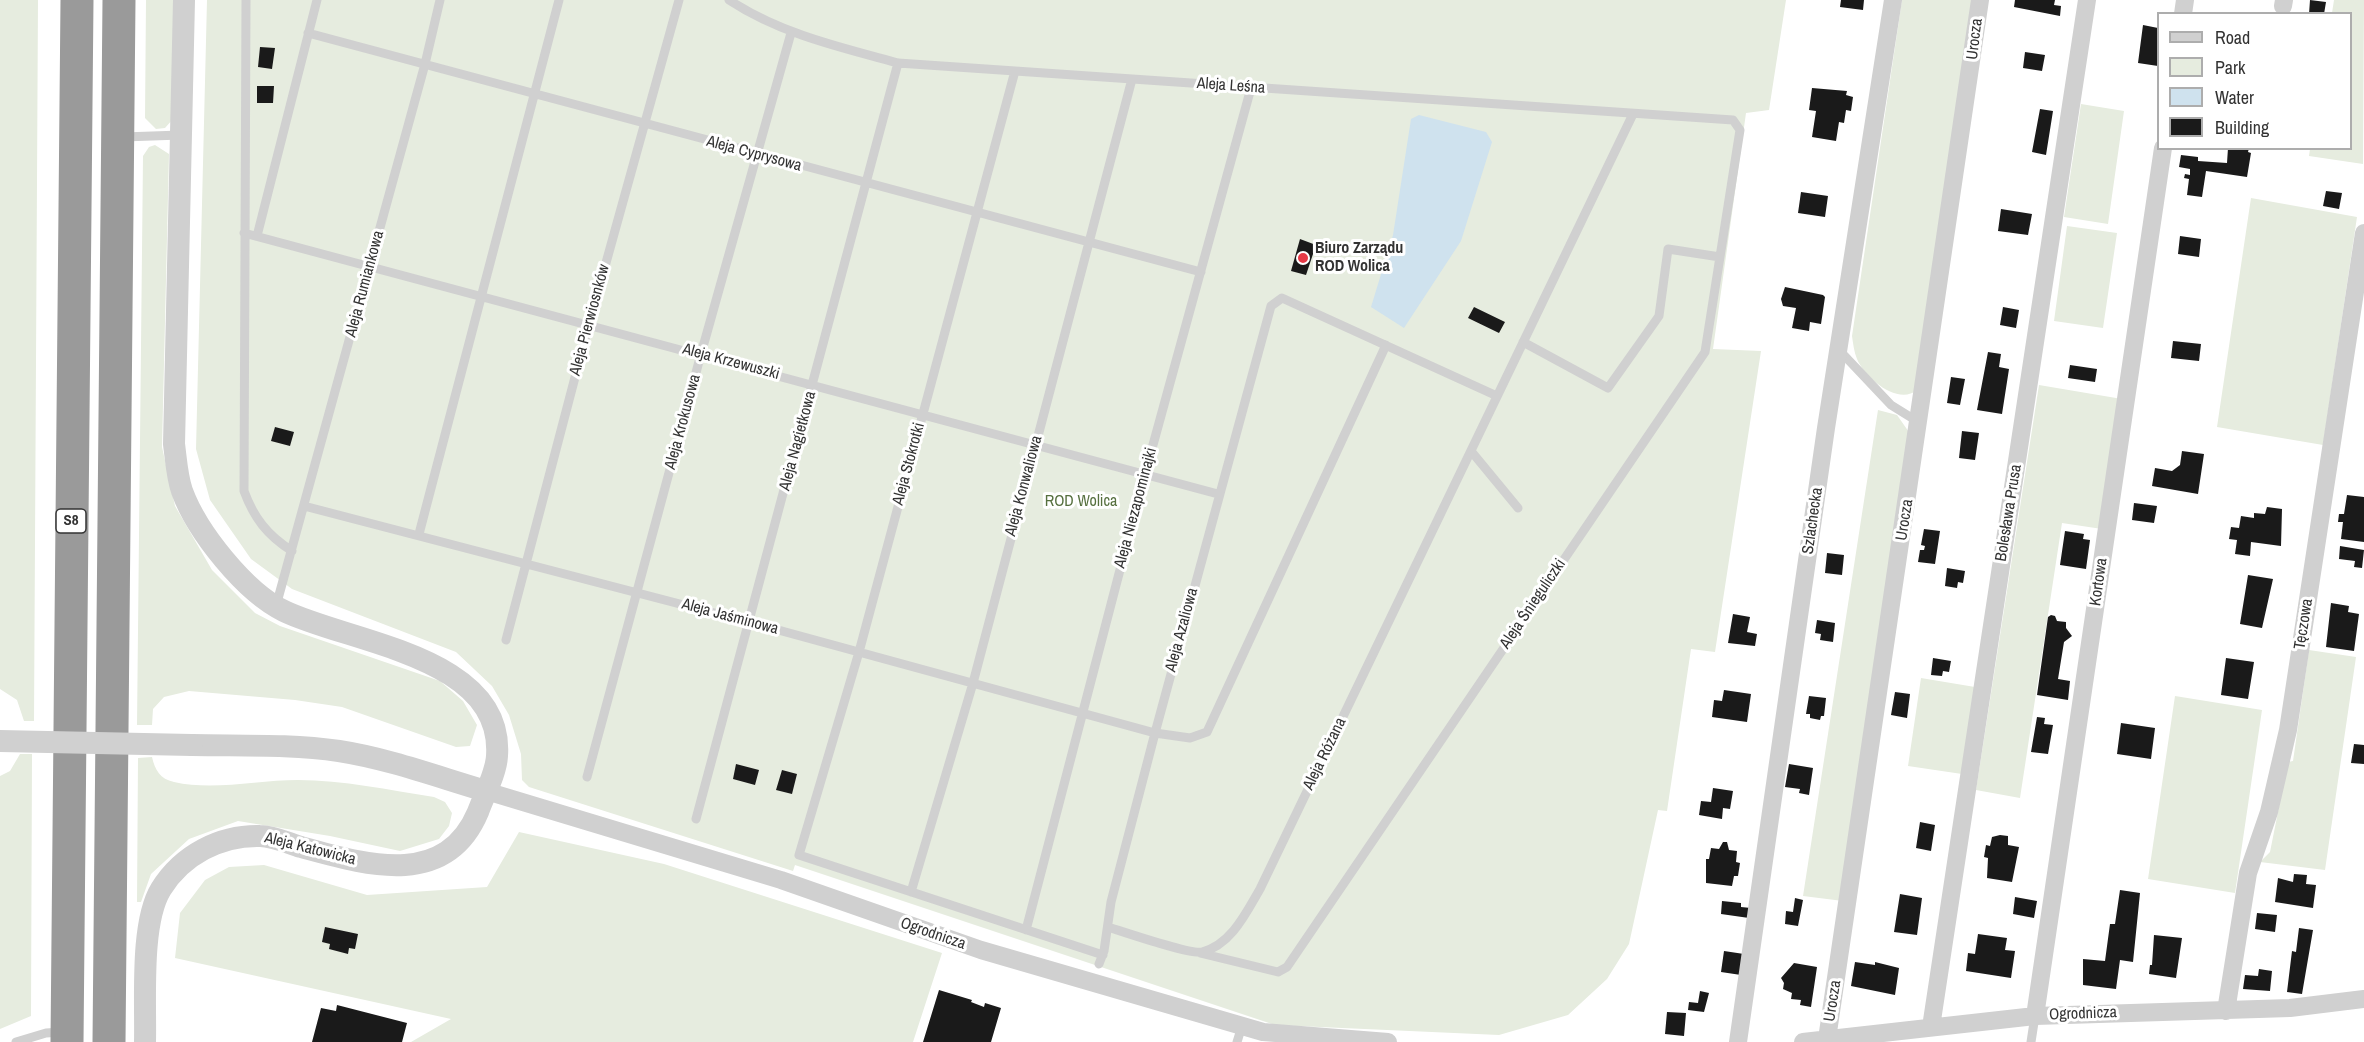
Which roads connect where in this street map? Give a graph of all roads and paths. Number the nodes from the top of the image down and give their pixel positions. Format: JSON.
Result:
{"nodes":[{"id":1,"x":78,"y":0,"type":"edge"},
{"id":2,"x":119,"y":0,"type":"edge"},
{"id":3,"x":184,"y":0,"type":"edge"},
{"id":4,"x":246,"y":0,"type":"edge"},
{"id":5,"x":317,"y":0,"type":"edge"},
{"id":6,"x":440,"y":0,"type":"edge"},
{"id":7,"x":559,"y":0,"type":"edge"},
{"id":8,"x":679,"y":0,"type":"edge"},
{"id":9,"x":729,"y":0,"type":"edge"},
{"id":10,"x":1893,"y":0,"type":"edge"},
{"id":11,"x":1980,"y":0,"type":"edge"},
{"id":12,"x":2087,"y":0,"type":"edge"},
{"id":13,"x":308,"y":33,"type":"junction"},
{"id":14,"x":791,"y":33,"type":"junction"},
{"id":15,"x":898,"y":63,"type":"junction"},
{"id":16,"x":425,"y":64,"type":"junction"},
{"id":17,"x":1016,"y":71,"type":"junction"},
{"id":18,"x":1132,"y":79,"type":"junction"},
{"id":19,"x":1251,"y":87,"type":"junction"},
{"id":20,"x":534,"y":95,"type":"junction"},
{"id":21,"x":1633,"y":114,"type":"junction"},
{"id":22,"x":644,"y":123,"type":"junction"},
{"id":23,"x":1740,"y":130,"type":"joint"},
{"id":24,"x":181,"y":135,"type":"junction"},
{"id":25,"x":117,"y":137,"type":"junction"},
{"id":26,"x":2163,"y":150,"type":"edge"},
{"id":27,"x":756,"y":154,"type":"junction"},
{"id":28,"x":867,"y":184,"type":"junction"},
{"id":29,"x":976,"y":213,"type":"junction"},
{"id":30,"x":244,"y":233,"type":"junction"},
{"id":31,"x":2364,"y":233,"type":"edge"},
{"id":32,"x":257,"y":236,"type":"junction"},
{"id":33,"x":1089,"y":243,"type":"junction"},
{"id":34,"x":1720,"y":257,"type":"junction"},
{"id":35,"x":370,"y":265,"type":"junction"},
{"id":36,"x":1201,"y":272,"type":"junction"},
{"id":37,"x":480,"y":294,"type":"junction"},
{"id":38,"x":589,"y":324,"type":"junction"},
{"id":39,"x":1523,"y":342,"type":"junction"},
{"id":40,"x":1386,"y":345,"type":"junction"},
{"id":41,"x":1840,"y":351,"type":"junction"},
{"id":42,"x":701,"y":354,"type":"junction"},
{"id":43,"x":813,"y":384,"type":"junction"},
{"id":44,"x":1497,"y":396,"type":"junction"},
{"id":45,"x":922,"y":414,"type":"junction"},
{"id":46,"x":1920,"y":423,"type":"junction"},
{"id":47,"x":1035,"y":443,"type":"junction"},
{"id":48,"x":1471,"y":451,"type":"junction"},
{"id":49,"x":1145,"y":474,"type":"junction"},
{"id":50,"x":1218,"y":494,"type":"junction"},
{"id":51,"x":304,"y":506,"type":"junction"},
{"id":52,"x":1518,"y":508,"type":"dead end"},
{"id":53,"x":419,"y":534,"type":"junction"},
{"id":54,"x":292,"y":551,"type":"junction"},
{"id":55,"x":525,"y":562,"type":"junction"},
{"id":56,"x":639,"y":592,"type":"junction"},
{"id":57,"x":276,"y":606,"type":"junction"},
{"id":58,"x":749,"y":622,"type":"junction"},
{"id":59,"x":506,"y":640,"type":"dead end"},
{"id":60,"x":859,"y":652,"type":"junction"},
{"id":61,"x":972,"y":682,"type":"junction"},
{"id":62,"x":1082,"y":712,"type":"junction"},
{"id":63,"x":1155,"y":733,"type":"junction"},
{"id":64,"x":0,"y":741,"type":"edge"},
{"id":65,"x":587,"y":777,"type":"dead end"},
{"id":66,"x":486,"y":790,"type":"junction"},
{"id":67,"x":696,"y":819,"type":"dead end"},
{"id":68,"x":911,"y":892,"type":"junction"},
{"id":69,"x":1108,"y":927,"type":"junction"},
{"id":70,"x":1026,"y":930,"type":"junction"},
{"id":71,"x":1200,"y":953,"type":"junction"},
{"id":72,"x":2364,"y":999,"type":"edge"},
{"id":73,"x":2226,"y":1011,"type":"junction"},
{"id":74,"x":2035,"y":1016,"type":"junction"},
{"id":75,"x":1931,"y":1027,"type":"junction"},
{"id":76,"x":1240,"y":1034,"type":"edge"},
{"id":77,"x":67,"y":1037,"type":"edge"},
{"id":78,"x":1827,"y":1040,"type":"junction"},
{"id":79,"x":16,"y":1042,"type":"edge"},
{"id":80,"x":108,"y":1042,"type":"edge"},
{"id":81,"x":145,"y":1042,"type":"edge"},
{"id":82,"x":1388,"y":1042,"type":"edge"},
{"id":83,"x":1738,"y":1042,"type":"edge"},
{"id":84,"x":1803,"y":1042,"type":"edge"},
{"id":85,"x":2031,"y":1042,"type":"edge"}],
"edges":[{"from":1,"to":77,"type":"highway","number":"S8"},
{"from":2,"to":25,"type":"highway"},
{"from":3,"to":24,"type":"street","name":"Aleja Katowicka"},
{"from":4,"to":30,"type":"lane"},
{"from":5,"to":13,"type":"lane"},
{"from":6,"to":16,"type":"lane","name":"Aleja Rumiankowa"},
{"from":7,"to":20,"type":"lane"},
{"from":8,"to":22,"type":"lane","name":"Aleja Pierwiosnków"},
{"from":9,"to":14,"type":"lane","name":"Aleja Leśna"},
{"from":10,"to":41,"type":"street","name":"Szlachecka"},
{"from":11,"to":46,"type":"street","name":"Urocza"},
{"from":12,"to":75,"type":"street","name":"Bolesława Prusa"},
{"from":13,"to":16,"type":"lane","name":"Aleja Cyprysowa"},
{"from":13,"to":32,"type":"lane"},
{"from":14,"to":15,"type":"lane","name":"Aleja Leśna"},
{"from":14,"to":27,"type":"lane","name":"Aleja Krokusowa"},
{"from":15,"to":17,"type":"lane","name":"Aleja Leśna"},
{"from":15,"to":28,"type":"lane","name":"Aleja Nagietkowa"},
{"from":16,"to":20,"type":"lane","name":"Aleja Cyprysowa"},
{"from":16,"to":35,"type":"lane","name":"Aleja Rumiankowa"},
{"from":17,"to":18,"type":"lane","name":"Aleja Leśna"},
{"from":17,"to":29,"type":"lane","name":"Aleja Stokrotki"},
{"from":18,"to":19,"type":"lane","name":"Aleja Leśna"},
{"from":18,"to":33,"type":"lane","name":"Aleja Konwaliowa"},
{"from":19,"to":21,"type":"lane","name":"Aleja Leśna"},
{"from":19,"to":36,"type":"lane","name":"Aleja Niezapominajki"},
{"from":20,"to":22,"type":"lane","name":"Aleja Cyprysowa"},
{"from":20,"to":37,"type":"lane"},
{"from":21,"to":23,"type":"lane","name":"Aleja Leśna"},
{"from":21,"to":39,"type":"lane","name":"Aleja Różana"},
{"from":22,"to":27,"type":"lane","name":"Aleja Cyprysowa"},
{"from":22,"to":38,"type":"lane","name":"Aleja Pierwiosnków"},
{"from":23,"to":34,"type":"lane","name":"Aleja Śnieguliczki"},
{"from":24,"to":25,"type":"lane"},
{"from":24,"to":57,"type":"street","name":"Aleja Katowicka"},
{"from":25,"to":80,"type":"highway"},
{"from":26,"to":74,"type":"street","name":"Kortowa"},
{"from":27,"to":28,"type":"lane","name":"Aleja Cyprysowa"},
{"from":27,"to":42,"type":"lane","name":"Aleja Krokusowa"},
{"from":28,"to":29,"type":"lane","name":"Aleja Cyprysowa"},
{"from":28,"to":43,"type":"lane","name":"Aleja Nagietkowa"},
{"from":29,"to":33,"type":"lane","name":"Aleja Cyprysowa"},
{"from":29,"to":45,"type":"lane","name":"Aleja Stokrotki"},
{"from":30,"to":32,"type":"lane","name":"Aleja Krzewuszki"},
{"from":30,"to":54,"type":"lane"},
{"from":31,"to":73,"type":"street","name":"Tęczowa"},
{"from":32,"to":35,"type":"lane","name":"Aleja Krzewuszki"},
{"from":33,"to":36,"type":"lane","name":"Aleja Cyprysowa"},
{"from":33,"to":47,"type":"lane","name":"Aleja Konwaliowa"},
{"from":34,"to":39,"type":"lane"},
{"from":34,"to":71,"type":"lane","name":"Aleja Śnieguliczki"},
{"from":35,"to":37,"type":"lane","name":"Aleja Krzewuszki"},
{"from":35,"to":51,"type":"lane","name":"Aleja Rumiankowa"},
{"from":36,"to":49,"type":"lane","name":"Aleja Niezapominajki"},
{"from":37,"to":38,"type":"lane","name":"Aleja Krzewuszki"},
{"from":37,"to":53,"type":"lane"},
{"from":38,"to":42,"type":"lane","name":"Aleja Krzewuszki"},
{"from":38,"to":55,"type":"lane","name":"Aleja Pierwiosnków"},
{"from":39,"to":44,"type":"lane","name":"Aleja Różana"},
{"from":40,"to":44,"type":"lane"},
{"from":40,"to":50,"type":"lane","name":"Aleja Azaliowa"},
{"from":40,"to":63,"type":"lane","name":"Aleja Jaśminowa"},
{"from":41,"to":46,"type":"lane"},
{"from":41,"to":83,"type":"street","name":"Szlachecka"},
{"from":42,"to":43,"type":"lane","name":"Aleja Krzewuszki"},
{"from":42,"to":56,"type":"lane","name":"Aleja Krokusowa"},
{"from":43,"to":45,"type":"lane","name":"Aleja Krzewuszki"},
{"from":43,"to":58,"type":"lane","name":"Aleja Nagietkowa"},
{"from":44,"to":48,"type":"lane","name":"Aleja Różana"},
{"from":45,"to":47,"type":"lane","name":"Aleja Krzewuszki"},
{"from":45,"to":60,"type":"lane","name":"Aleja Stokrotki"},
{"from":46,"to":78,"type":"street","name":"Urocza"},
{"from":47,"to":49,"type":"lane","name":"Aleja Krzewuszki"},
{"from":47,"to":61,"type":"lane","name":"Aleja Konwaliowa"},
{"from":48,"to":52,"type":"lane"},
{"from":48,"to":71,"type":"lane","name":"Aleja Różana"},
{"from":49,"to":50,"type":"lane","name":"Aleja Krzewuszki"},
{"from":49,"to":62,"type":"lane","name":"Aleja Niezapominajki"},
{"from":50,"to":63,"type":"lane","name":"Aleja Azaliowa"},
{"from":51,"to":53,"type":"lane","name":"Aleja Jaśminowa"},
{"from":51,"to":54,"type":"lane","name":"Aleja Rumiankowa"},
{"from":53,"to":55,"type":"lane","name":"Aleja Jaśminowa"},
{"from":54,"to":57,"type":"lane","name":"Aleja Rumiankowa"},
{"from":55,"to":56,"type":"lane","name":"Aleja Jaśminowa"},
{"from":55,"to":59,"type":"lane","name":"Aleja Pierwiosnków"},
{"from":56,"to":58,"type":"lane","name":"Aleja Jaśminowa"},
{"from":56,"to":65,"type":"lane","name":"Aleja Krokusowa"},
{"from":57,"to":66,"type":"street","name":"Aleja Katowicka"},
{"from":58,"to":60,"type":"lane","name":"Aleja Jaśminowa"},
{"from":58,"to":67,"type":"lane","name":"Aleja Nagietkowa"},
{"from":60,"to":61,"type":"lane","name":"Aleja Jaśminowa"},
{"from":60,"to":68,"type":"lane","name":"Aleja Stokrotki"},
{"from":61,"to":62,"type":"lane","name":"Aleja Jaśminowa"},
{"from":61,"to":68,"type":"lane","name":"Aleja Konwaliowa"},
{"from":62,"to":63,"type":"lane","name":"Aleja Jaśminowa"},
{"from":62,"to":70,"type":"lane","name":"Aleja Niezapominajki"},
{"from":63,"to":69,"type":"lane","name":"Aleja Azaliowa"},
{"from":64,"to":66,"type":"street","bridge":true},
{"from":66,"to":76,"type":"street","name":"Ogrodnicza"},
{"from":66,"to":81,"type":"street","name":"Aleja Katowicka"},
{"from":68,"to":70,"type":"lane"},
{"from":69,"to":70,"type":"lane","name":"Aleja Azaliowa"},
{"from":69,"to":71,"type":"lane"},
{"from":72,"to":73,"type":"street","name":"Ogrodnicza"},
{"from":73,"to":74,"type":"street","name":"Ogrodnicza"},
{"from":74,"to":75,"type":"street","name":"Ogrodnicza"},
{"from":74,"to":85,"type":"lane"},
{"from":75,"to":78,"type":"street","name":"Ogrodnicza"},
{"from":76,"to":82,"type":"street","name":"Ogrodnicza"},
{"from":77,"to":79,"type":"lane"},
{"from":78,"to":84,"type":"street","name":"Ogrodnicza"}]}
